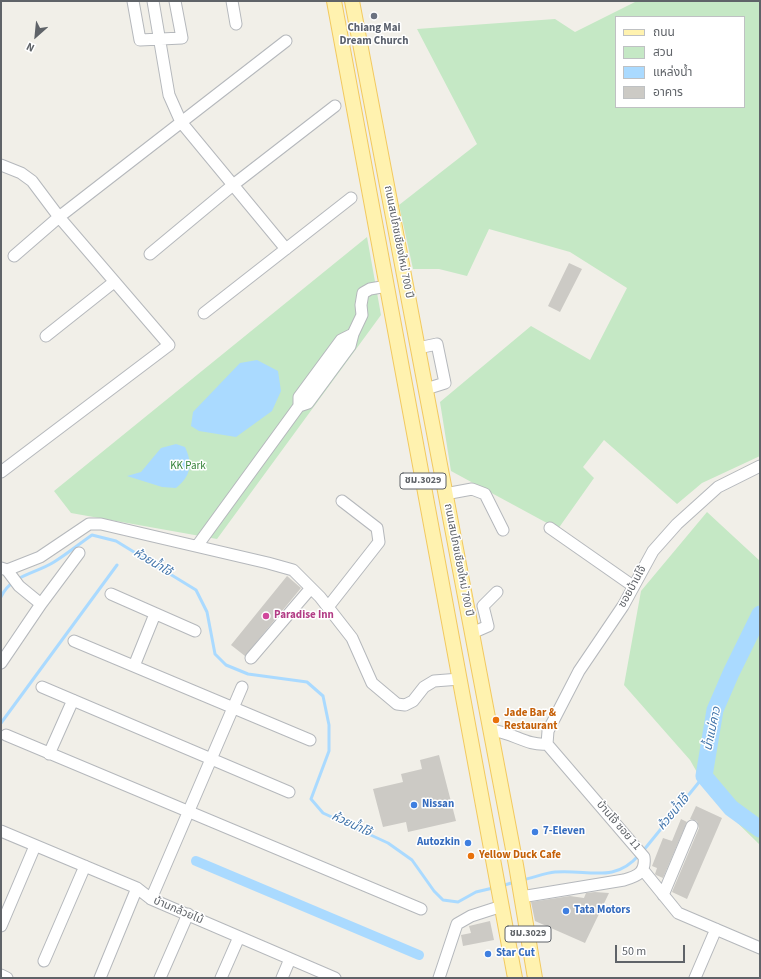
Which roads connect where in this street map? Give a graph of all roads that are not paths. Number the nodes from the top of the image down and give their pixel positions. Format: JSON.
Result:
{"nodes":[{"id":1,"x":133,"y":1,"type":"edge"},
{"id":2,"x":153,"y":1,"type":"edge"},
{"id":3,"x":175,"y":1,"type":"edge"},
{"id":4,"x":232,"y":1,"type":"edge"},
{"id":5,"x":334,"y":1,"type":"edge"},
{"id":6,"x":352,"y":1,"type":"edge"},
{"id":7,"x":236,"y":24,"type":"dead end"},
{"id":8,"x":160,"y":40,"type":"junction"},
{"id":9,"x":286,"y":41,"type":"dead end"},
{"id":10,"x":335,"y":106,"type":"dead end"},
{"id":11,"x":181,"y":122,"type":"junction"},
{"id":12,"x":1,"y":165,"type":"edge"},
{"id":13,"x":233,"y":185,"type":"junction"},
{"id":14,"x":351,"y":198,"type":"dead end"},
{"id":15,"x":59,"y":217,"type":"junction"},
{"id":16,"x":286,"y":249,"type":"junction"},
{"id":17,"x":150,"y":254,"type":"dead end"},
{"id":18,"x":14,"y":256,"type":"dead end"},
{"id":19,"x":114,"y":282,"type":"junction"},
{"id":20,"x":387,"y":286,"type":"junction"},
{"id":21,"x":204,"y":313,"type":"dead end"},
{"id":22,"x":46,"y":336,"type":"dead end"},
{"id":23,"x":418,"y":348,"type":"junction"},
{"id":24,"x":426,"y":389,"type":"junction"},
{"id":25,"x":760,"y":466,"type":"edge"},
{"id":26,"x":1,"y":472,"type":"edge"},
{"id":27,"x":446,"y":494,"type":"junction"},
{"id":28,"x":342,"y":501,"type":"dead end"},
{"id":29,"x":550,"y":528,"type":"dead end"},
{"id":30,"x":503,"y":530,"type":"dead end"},
{"id":31,"x":197,"y":546,"type":"junction"},
{"id":32,"x":79,"y":553,"type":"dead end"},
{"id":33,"x":7,"y":571,"type":"edge"},
{"id":34,"x":633,"y":586,"type":"junction"},
{"id":35,"x":311,"y":588,"type":"junction"},
{"id":36,"x":497,"y":592,"type":"dead end"},
{"id":37,"x":111,"y":594,"type":"dead end"},
{"id":38,"x":41,"y":604,"type":"junction"},
{"id":39,"x":328,"y":607,"type":"junction"},
{"id":40,"x":155,"y":614,"type":"junction"},
{"id":41,"x":195,"y":630,"type":"dead end"},
{"id":42,"x":472,"y":633,"type":"junction"},
{"id":43,"x":74,"y":640,"type":"dead end"},
{"id":44,"x":251,"y":658,"type":"dead end"},
{"id":45,"x":1,"y":663,"type":"edge"},
{"id":46,"x":134,"y":666,"type":"junction"},
{"id":47,"x":460,"y":679,"type":"junction"},
{"id":48,"x":42,"y":687,"type":"dead end"},
{"id":49,"x":242,"y":687,"type":"dead end"},
{"id":50,"x":72,"y":700,"type":"junction"},
{"id":51,"x":233,"y":707,"type":"junction"},
{"id":52,"x":490,"y":730,"type":"junction"},
{"id":53,"x":6,"y":735,"type":"dead end"},
{"id":54,"x":310,"y":740,"type":"dead end"},
{"id":55,"x":547,"y":744,"type":"junction"},
{"id":56,"x":49,"y":754,"type":"junction"},
{"id":57,"x":211,"y":759,"type":"junction"},
{"id":58,"x":289,"y":792,"type":"dead end"},
{"id":59,"x":188,"y":813,"type":"junction"},
{"id":60,"x":692,"y":826,"type":"dead end"},
{"id":61,"x":1,"y":831,"type":"edge"},
{"id":62,"x":35,"y":846,"type":"junction"},
{"id":63,"x":85,"y":866,"type":"junction"},
{"id":64,"x":643,"y":870,"type":"junction"},
{"id":65,"x":137,"y":888,"type":"junction"},
{"id":66,"x":521,"y":894,"type":"junction"},
{"id":67,"x":663,"y":895,"type":"junction"},
{"id":68,"x":500,"y":899,"type":"junction"},
{"id":69,"x":151,"y":900,"type":"junction"},
{"id":70,"x":421,"y":909,"type":"dead end"},
{"id":71,"x":188,"y":914,"type":"junction"},
{"id":72,"x":1,"y":926,"type":"edge"},
{"id":73,"x":716,"y":929,"type":"junction"},
{"id":74,"x":239,"y":937,"type":"junction"},
{"id":75,"x":760,"y":948,"type":"edge"},
{"id":76,"x":290,"y":959,"type":"junction"},
{"id":77,"x":44,"y":961,"type":"dead end"},
{"id":78,"x":1,"y":975,"type":"edge"},
{"id":79,"x":7,"y":978,"type":"edge"},
{"id":80,"x":100,"y":978,"type":"edge"},
{"id":81,"x":160,"y":978,"type":"edge"},
{"id":82,"x":221,"y":978,"type":"edge"},
{"id":83,"x":282,"y":978,"type":"edge"},
{"id":84,"x":335,"y":978,"type":"edge"},
{"id":85,"x":439,"y":978,"type":"edge"},
{"id":86,"x":515,"y":978,"type":"edge"},
{"id":87,"x":535,"y":978,"type":"edge"},
{"id":88,"x":695,"y":978,"type":"edge"}],
"edges":[{"from":1,"to":8,"type":"street"},
{"from":2,"to":8,"type":"street"},
{"from":3,"to":8,"type":"street"},
{"from":4,"to":7,"type":"street"},
{"from":5,"to":20,"type":"main road","name":"ถนนสมโภชเชียงใหม่ 700 ปี","number":"ชม.3029"},
{"from":6,"to":23,"type":"main road","name":"ถนนสมโภชเชียงใหม่ 700 ปี","number":"ชม.3029"},
{"from":8,"to":11,"type":"street"},
{"from":9,"to":11,"type":"street"},
{"from":10,"to":13,"type":"street"},
{"from":11,"to":13,"type":"street"},
{"from":11,"to":15,"type":"street"},
{"from":12,"to":15,"type":"street"},
{"from":13,"to":16,"type":"street"},
{"from":13,"to":17,"type":"street"},
{"from":14,"to":16,"type":"street"},
{"from":15,"to":18,"type":"street"},
{"from":15,"to":19,"type":"street"},
{"from":16,"to":21,"type":"street"},
{"from":19,"to":22,"type":"street"},
{"from":19,"to":26,"type":"street"},
{"from":20,"to":31,"type":"street"},
{"from":20,"to":47,"type":"main road","name":"ถนนสมโภชเชียงใหม่ 700 ปี","number":"ชม.3029"},
{"from":23,"to":24,"type":"main road","name":"ถนนสมโภชเชียงใหม่ 700 ปี","number":"ชม.3029"},
{"from":23,"to":24,"type":"street"},
{"from":24,"to":27,"type":"main road","name":"ถนนสมโภชเชียงใหม่ 700 ปี","number":"ชม.3029"},
{"from":25,"to":34,"type":"street","name":"ซอยบ้านโจ้"},
{"from":27,"to":30,"type":"street"},
{"from":27,"to":42,"type":"main road","name":"ถนนสมโภชเชียงใหม่ 700 ปี","number":"ชม.3029"},
{"from":28,"to":39,"type":"street"},
{"from":29,"to":34,"type":"street"},
{"from":31,"to":33,"type":"street"},
{"from":31,"to":35,"type":"street"},
{"from":32,"to":38,"type":"street"},
{"from":33,"to":38,"type":"street"},
{"from":34,"to":55,"type":"street","name":"ซอยบ้านโจ้"},
{"from":35,"to":39,"type":"street"},
{"from":35,"to":44,"type":"street"},
{"from":36,"to":42,"type":"street"},
{"from":37,"to":40,"type":"street"},
{"from":38,"to":45,"type":"street"},
{"from":39,"to":47,"type":"street"},
{"from":40,"to":41,"type":"street"},
{"from":40,"to":46,"type":"street"},
{"from":42,"to":52,"type":"main road","name":"ถนนสมโภชเชียงใหม่ 700 ปี","number":"ชม.3029"},
{"from":43,"to":46,"type":"street"},
{"from":46,"to":51,"type":"street"},
{"from":47,"to":68,"type":"main road","name":"ถนนสมโภชเชียงใหม่ 700 ปี","number":"ชม.3029"},
{"from":48,"to":50,"type":"street"},
{"from":49,"to":51,"type":"street"},
{"from":50,"to":56,"type":"street"},
{"from":50,"to":57,"type":"street"},
{"from":51,"to":54,"type":"street"},
{"from":51,"to":57,"type":"street"},
{"from":52,"to":55,"type":"street"},
{"from":52,"to":66,"type":"main road","name":"ถนนสมโภชเชียงใหม่ 700 ปี","number":"ชม.3029"},
{"from":53,"to":56,"type":"street"},
{"from":55,"to":64,"type":"street","name":"บ้านโจ้ ซอย 11"},
{"from":56,"to":59,"type":"street"},
{"from":57,"to":58,"type":"street"},
{"from":57,"to":59,"type":"street"},
{"from":59,"to":69,"type":"street"},
{"from":59,"to":70,"type":"street"},
{"from":60,"to":67,"type":"street"},
{"from":61,"to":62,"type":"street","name":"บ้านกล้วยไม้"},
{"from":62,"to":63,"type":"street","name":"บ้านกล้วยไม้"},
{"from":62,"to":72,"type":"street"},
{"from":63,"to":65,"type":"street","name":"บ้านกล้วยไม้"},
{"from":63,"to":77,"type":"street"},
{"from":64,"to":66,"type":"street"},
{"from":64,"to":67,"type":"street"},
{"from":65,"to":69,"type":"street","name":"บ้านกล้วยไม้"},
{"from":65,"to":80,"type":"street"},
{"from":66,"to":87,"type":"main road","name":"ถนนสมโภชเชียงใหม่ 700 ปี","number":"ชม.3029"},
{"from":67,"to":73,"type":"street"},
{"from":68,"to":85,"type":"street"},
{"from":68,"to":86,"type":"main road","name":"ถนนสมโภชเชียงใหม่ 700 ปี","number":"ชม.3029"},
{"from":69,"to":71,"type":"street","name":"บ้านกล้วยไม้"},
{"from":71,"to":74,"type":"street","name":"บ้านกล้วยไม้"},
{"from":71,"to":81,"type":"street"},
{"from":73,"to":75,"type":"street"},
{"from":73,"to":88,"type":"street"},
{"from":74,"to":76,"type":"street","name":"บ้านกล้วยไม้"},
{"from":74,"to":82,"type":"street"},
{"from":76,"to":83,"type":"street"},
{"from":76,"to":84,"type":"street","name":"บ้านกล้วยไม้"},
{"from":78,"to":79,"type":"street"}]}
